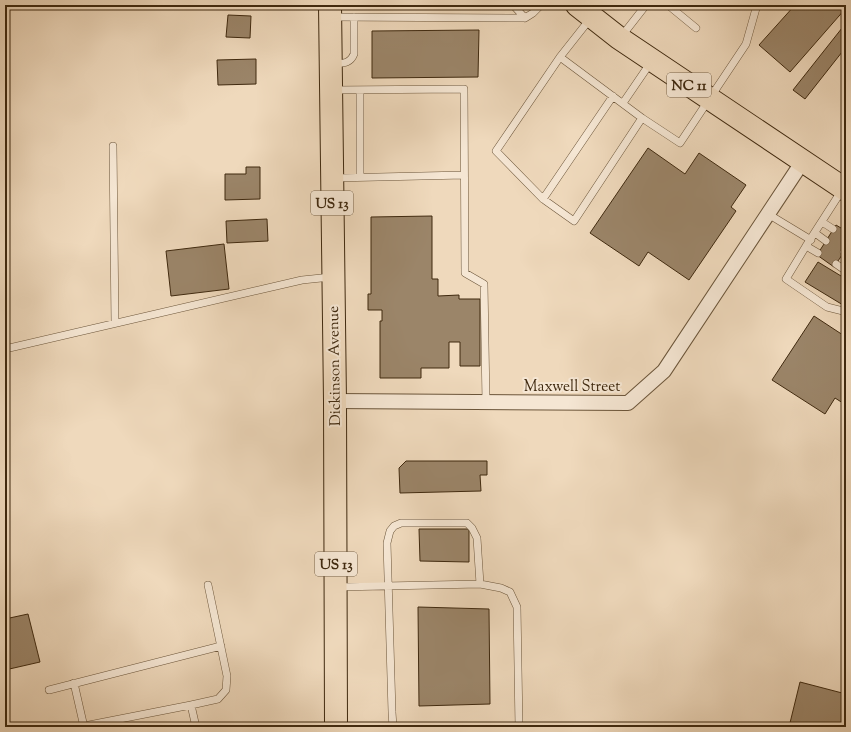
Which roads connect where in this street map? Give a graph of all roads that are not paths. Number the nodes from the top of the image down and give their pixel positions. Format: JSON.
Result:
{"nodes":[{"id":1,"x":513,"y":5,"type":"edge"},
{"id":2,"x":541,"y":5,"type":"edge"},
{"id":3,"x":646,"y":5,"type":"edge"},
{"id":4,"x":668,"y":5,"type":"edge"},
{"id":5,"x":757,"y":5,"type":"edge"},
{"id":6,"x":330,"y":11,"type":"edge"},
{"id":7,"x":584,"y":11,"type":"edge"},
{"id":8,"x":354,"y":17,"type":"junction"},
{"id":9,"x":525,"y":18,"type":"junction"},
{"id":10,"x":696,"y":28,"type":"dead end"},
{"id":11,"x":620,"y":38,"type":"junction"},
{"id":12,"x":560,"y":57,"type":"junction"},
{"id":13,"x":652,"y":60,"type":"junction"},
{"id":14,"x":330,"y":64,"type":"junction"},
{"id":15,"x":331,"y":90,"type":"junction"},
{"id":16,"x":360,"y":90,"type":"junction"},
{"id":17,"x":613,"y":96,"type":"junction"},
{"id":18,"x":710,"y":99,"type":"junction"},
{"id":19,"x":623,"y":104,"type":"junction"},
{"id":20,"x":642,"y":118,"type":"junction"},
{"id":21,"x":113,"y":146,"type":"dead end"},
{"id":22,"x":803,"y":161,"type":"junction"},
{"id":23,"x":464,"y":174,"type":"junction"},
{"id":24,"x":360,"y":176,"type":"junction"},
{"id":25,"x":332,"y":178,"type":"junction"},
{"id":26,"x":845,"y":189,"type":"edge"},
{"id":27,"x":543,"y":199,"type":"junction"},
{"id":28,"x":768,"y":214,"type":"junction"},
{"id":29,"x":822,"y":222,"type":"junction"},
{"id":30,"x":833,"y":229,"type":"dead end"},
{"id":31,"x":813,"y":236,"type":"junction"},
{"id":32,"x":826,"y":241,"type":"dead end"},
{"id":33,"x":806,"y":246,"type":"junction"},
{"id":34,"x":818,"y":253,"type":"dead end"},
{"id":35,"x":836,"y":264,"type":"dead end"},
{"id":36,"x":846,"y":271,"type":"edge"},
{"id":37,"x":333,"y":277,"type":"junction"},
{"id":38,"x":846,"y":305,"type":"edge"},
{"id":39,"x":116,"y":323,"type":"junction"},
{"id":40,"x":5,"y":349,"type":"edge"},
{"id":41,"x":335,"y":401,"type":"junction"},
{"id":42,"x":486,"y":402,"type":"junction"},
{"id":43,"x":480,"y":584,"type":"junction"},
{"id":44,"x":208,"y":585,"type":"dead end"},
{"id":45,"x":388,"y":585,"type":"junction"},
{"id":46,"x":336,"y":587,"type":"junction"},
{"id":47,"x":221,"y":646,"type":"junction"},
{"id":48,"x":74,"y":684,"type":"junction"},
{"id":49,"x":49,"y":690,"type":"dead end"},
{"id":50,"x":191,"y":705,"type":"junction"},
{"id":51,"x":84,"y":726,"type":"edge"},
{"id":52,"x":196,"y":727,"type":"edge"},
{"id":53,"x":336,"y":727,"type":"edge"},
{"id":54,"x":393,"y":727,"type":"edge"},
{"id":55,"x":518,"y":727,"type":"edge"}],
"edges":[{"from":1,"to":9,"type":"lane"},
{"from":2,"to":9,"type":"lane"},
{"from":3,"to":11,"type":"lane"},
{"from":4,"to":10,"type":"lane"},
{"from":5,"to":18,"type":"lane"},
{"from":6,"to":8,"type":"lane"},
{"from":6,"to":14,"type":"main road","name":"Dickinson Avenue","number":"US 13"},
{"from":7,"to":11,"type":"main road","number":"NC 11"},
{"from":7,"to":12,"type":"lane"},
{"from":8,"to":9,"type":"lane"},
{"from":8,"to":14,"type":"lane"},
{"from":11,"to":13,"type":"main road","number":"NC 11"},
{"from":12,"to":17,"type":"lane"},
{"from":12,"to":27,"type":"lane"},
{"from":13,"to":18,"type":"main road","number":"NC 11"},
{"from":13,"to":19,"type":"lane"},
{"from":14,"to":15,"type":"main road","name":"Dickinson Avenue","number":"US 13"},
{"from":15,"to":16,"type":"lane"},
{"from":15,"to":25,"type":"main road","name":"Dickinson Avenue","number":"US 13"},
{"from":16,"to":23,"type":"lane"},
{"from":16,"to":24,"type":"lane"},
{"from":17,"to":19,"type":"lane"},
{"from":17,"to":27,"type":"lane"},
{"from":18,"to":20,"type":"lane"},
{"from":18,"to":22,"type":"main road","number":"NC 11"},
{"from":19,"to":20,"type":"lane"},
{"from":20,"to":27,"type":"lane"},
{"from":21,"to":39,"type":"lane"},
{"from":22,"to":26,"type":"main road","number":"NC 11"},
{"from":22,"to":28,"type":"street","name":"Maxwell Street"},
{"from":23,"to":24,"type":"lane"},
{"from":23,"to":42,"type":"lane"},
{"from":24,"to":25,"type":"lane"},
{"from":25,"to":37,"type":"main road","name":"Dickinson Avenue","number":"US 13"},
{"from":26,"to":29,"type":"lane"},
{"from":28,"to":31,"type":"lane"},
{"from":28,"to":42,"type":"street","name":"Maxwell Street"},
{"from":29,"to":30,"type":"lane"},
{"from":29,"to":31,"type":"lane"},
{"from":31,"to":32,"type":"lane"},
{"from":31,"to":33,"type":"lane"},
{"from":33,"to":34,"type":"lane"},
{"from":33,"to":38,"type":"lane"},
{"from":35,"to":36,"type":"lane"},
{"from":37,"to":39,"type":"lane"},
{"from":37,"to":41,"type":"main road","name":"Dickinson Avenue","number":"US 13"},
{"from":39,"to":40,"type":"lane"},
{"from":41,"to":42,"type":"street","name":"Maxwell Street"},
{"from":41,"to":46,"type":"main road","name":"Dickinson Avenue","number":"US 13"},
{"from":43,"to":45,"type":"lane"},
{"from":43,"to":45,"type":"lane"},
{"from":43,"to":55,"type":"lane"},
{"from":44,"to":47,"type":"lane"},
{"from":45,"to":46,"type":"lane"},
{"from":45,"to":54,"type":"lane"},
{"from":46,"to":53,"type":"main road","name":"Dickinson Avenue","number":"US 13"},
{"from":47,"to":48,"type":"lane"},
{"from":47,"to":50,"type":"lane"},
{"from":48,"to":49,"type":"lane"},
{"from":48,"to":51,"type":"lane"},
{"from":50,"to":51,"type":"lane"},
{"from":50,"to":52,"type":"lane"}]}
